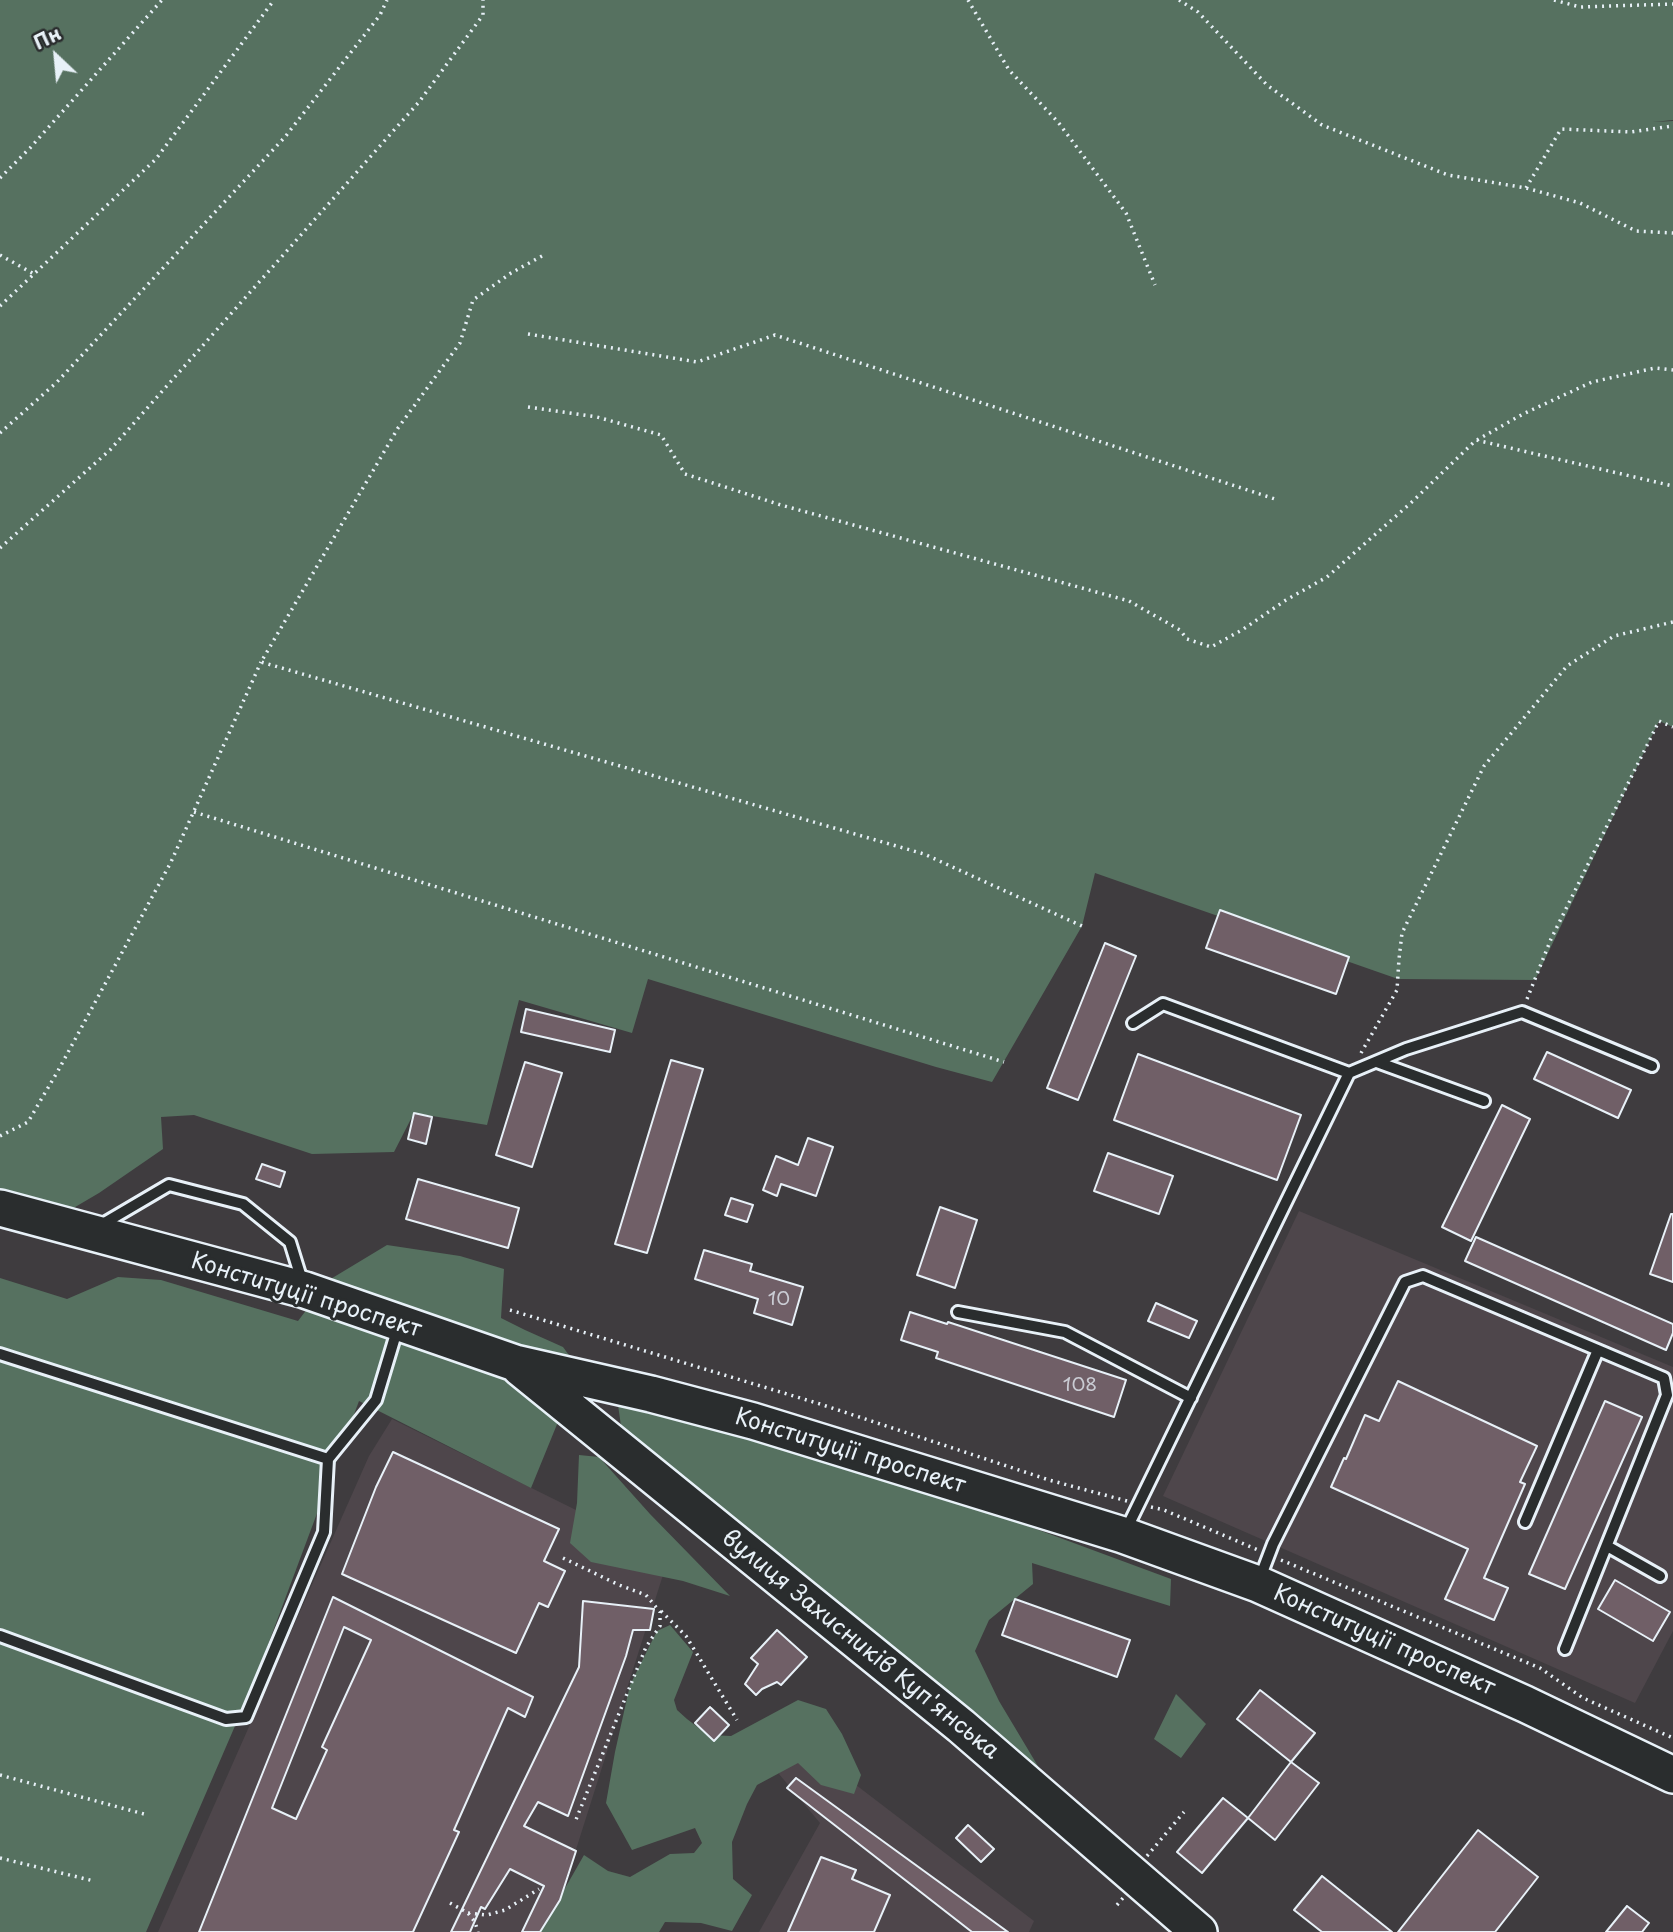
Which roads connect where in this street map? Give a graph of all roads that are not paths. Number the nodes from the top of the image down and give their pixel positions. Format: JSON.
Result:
{"nodes":[{"id":1,"x":1133,"y":1023,"type":"dead end"},
{"id":2,"x":1377,"y":1062,"type":"junction"},
{"id":3,"x":1652,"y":1066,"type":"dead end"},
{"id":4,"x":1349,"y":1073,"type":"junction"},
{"id":5,"x":1484,"y":1101,"type":"dead end"},
{"id":6,"x":0,"y":1208,"type":"edge"},
{"id":7,"x":89,"y":1232,"type":"junction"},
{"id":8,"x":305,"y":1290,"type":"junction"},
{"id":9,"x":958,"y":1312,"type":"dead end"},
{"id":10,"x":399,"y":1323,"type":"junction"},
{"id":11,"x":1598,"y":1350,"type":"junction"},
{"id":12,"x":0,"y":1354,"type":"edge"},
{"id":13,"x":515,"y":1363,"type":"junction"},
{"id":14,"x":1191,"y":1398,"type":"junction"},
{"id":15,"x":328,"y":1459,"type":"junction"},
{"id":16,"x":1525,"y":1522,"type":"dead end"},
{"id":17,"x":1123,"y":1535,"type":"junction"},
{"id":18,"x":1607,"y":1546,"type":"junction"},
{"id":19,"x":1660,"y":1576,"type":"dead end"},
{"id":20,"x":1258,"y":1584,"type":"junction"},
{"id":21,"x":0,"y":1636,"type":"edge"},
{"id":22,"x":1565,"y":1649,"type":"dead end"},
{"id":23,"x":1673,"y":1775,"type":"edge"},
{"id":24,"x":1199,"y":1932,"type":"edge"}],
"edges":[{"from":1,"to":4,"type":"lane"},
{"from":2,"to":3,"type":"lane"},
{"from":2,"to":4,"type":"lane"},
{"from":2,"to":5,"type":"lane"},
{"from":4,"to":14,"type":"lane"},
{"from":6,"to":7,"type":"main road","name":"Конституції проспект"},
{"from":7,"to":8,"type":"main road","name":"Конституції проспект"},
{"from":7,"to":8,"type":"lane"},
{"from":8,"to":10,"type":"main road","name":"Конституції проспект"},
{"from":9,"to":14,"type":"lane"},
{"from":10,"to":13,"type":"main road","name":"Конституції проспект"},
{"from":10,"to":15,"type":"lane"},
{"from":11,"to":16,"type":"lane"},
{"from":11,"to":18,"type":"lane"},
{"from":11,"to":20,"type":"lane"},
{"from":12,"to":15,"type":"lane"},
{"from":13,"to":17,"type":"main road","name":"Конституції проспект"},
{"from":13,"to":24,"type":"main road","name":"вулиця Захисників Куп'янська"},
{"from":14,"to":17,"type":"lane"},
{"from":15,"to":21,"type":"lane"},
{"from":17,"to":20,"type":"main road","name":"Конституції проспект"},
{"from":18,"to":19,"type":"lane"},
{"from":18,"to":22,"type":"lane"},
{"from":20,"to":23,"type":"main road","name":"Конституції проспект"}]}
